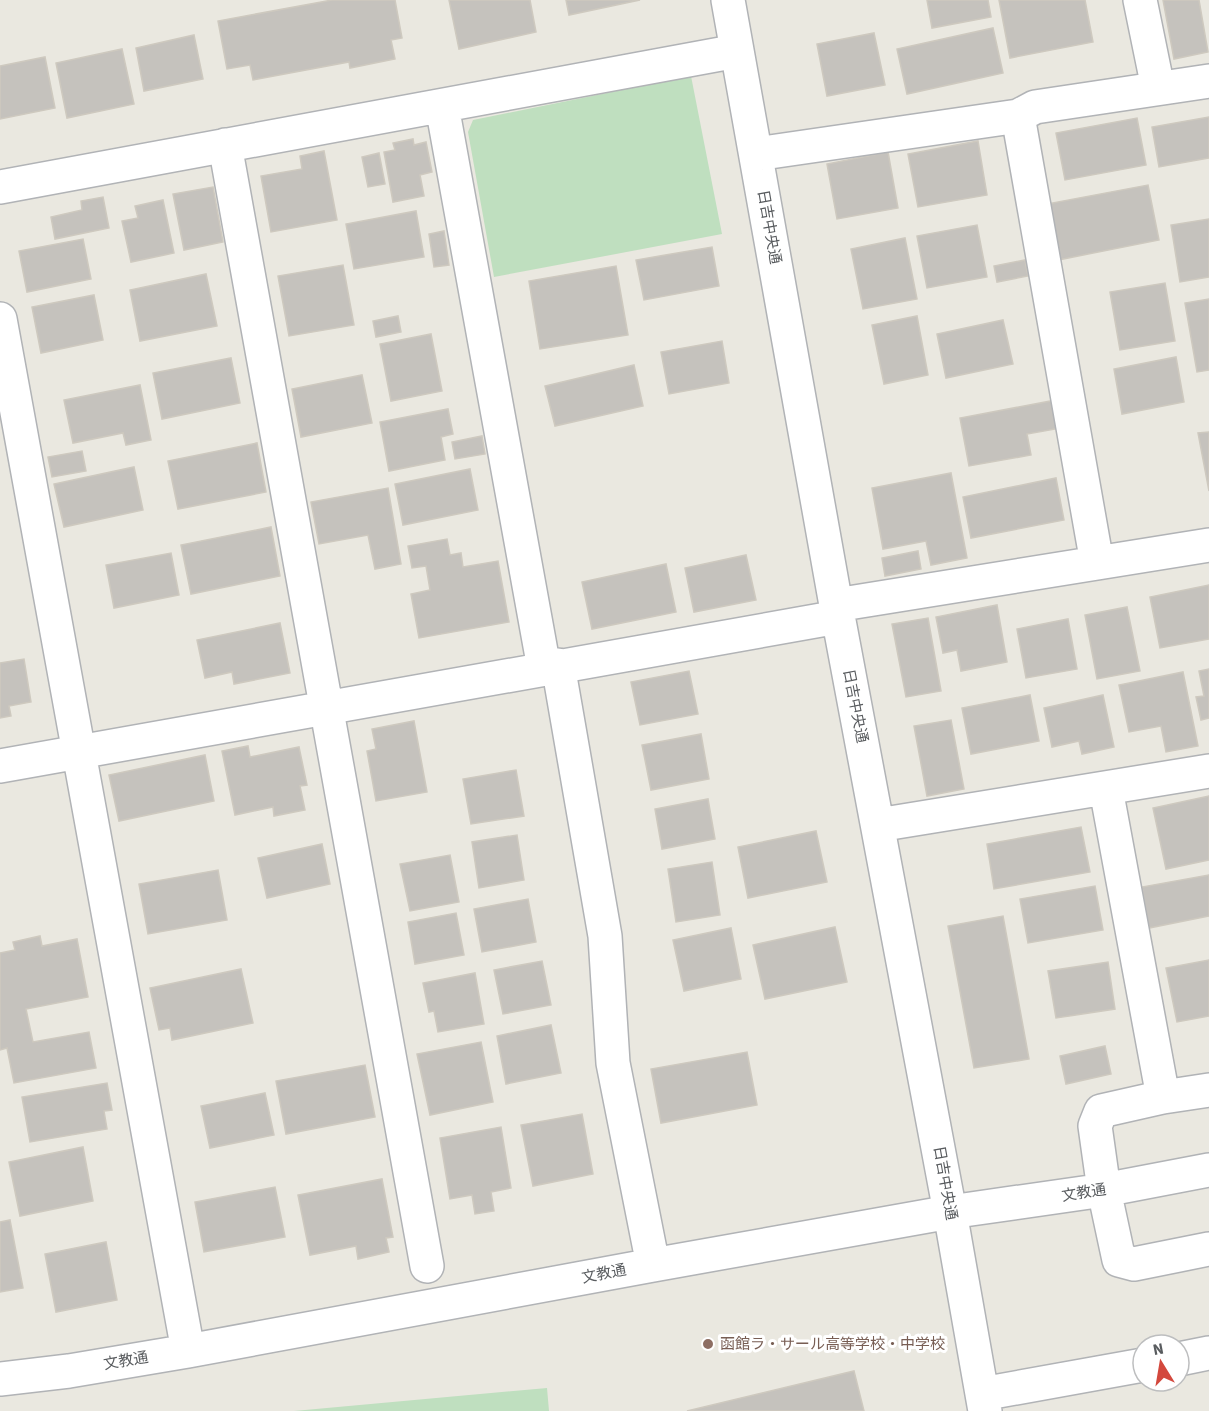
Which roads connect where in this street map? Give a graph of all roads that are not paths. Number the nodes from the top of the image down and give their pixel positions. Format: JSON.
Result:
{"nodes":[{"id":1,"x":728,"y":0,"type":"edge"},
{"id":2,"x":1140,"y":0,"type":"edge"},
{"id":3,"x":737,"y":51,"type":"junction"},
{"id":4,"x":1209,"y":81,"type":"edge"},
{"id":5,"x":1158,"y":88,"type":"junction"},
{"id":6,"x":442,"y":106,"type":"junction"},
{"id":7,"x":1018,"y":116,"type":"junction"},
{"id":8,"x":225,"y":145,"type":"junction"},
{"id":9,"x":756,"y":154,"type":"junction"},
{"id":10,"x":0,"y":187,"type":"edge"},
{"id":11,"x":0,"y":319,"type":"edge"},
{"id":12,"x":1209,"y":545,"type":"edge"},
{"id":13,"x":1097,"y":563,"type":"junction"},
{"id":14,"x":837,"y":611,"type":"junction"},
{"id":15,"x":551,"y":667,"type":"junction"},
{"id":16,"x":326,"y":707,"type":"junction"},
{"id":17,"x":78,"y":752,"type":"junction"},
{"id":18,"x":0,"y":766,"type":"edge"},
{"id":19,"x":1209,"y":771,"type":"edge"},
{"id":20,"x":1106,"y":789,"type":"junction"},
{"id":21,"x":878,"y":825,"type":"junction"},
{"id":22,"x":1209,"y":1090,"type":"edge"},
{"id":23,"x":1163,"y":1097,"type":"junction"},
{"id":24,"x":1209,"y":1170,"type":"edge"},
{"id":25,"x":1104,"y":1190,"type":"junction"},
{"id":26,"x":950,"y":1212,"type":"junction"},
{"id":27,"x":1208,"y":1254,"type":"edge"},
{"id":28,"x":653,"y":1265,"type":"junction"},
{"id":29,"x":428,"y":1266,"type":"dead end"},
{"id":30,"x":188,"y":1351,"type":"junction"},
{"id":31,"x":1209,"y":1353,"type":"edge"},
{"id":32,"x":1191,"y":1357,"type":"edge"},
{"id":33,"x":1131,"y":1368,"type":"edge"},
{"id":34,"x":0,"y":1379,"type":"edge"},
{"id":35,"x":984,"y":1402,"type":"edge"}],
"edges":[{"from":1,"to":3,"type":"street","name":"日吉中央通"},
{"from":2,"to":5,"type":"street"},
{"from":3,"to":6,"type":"street"},
{"from":3,"to":9,"type":"street","name":"日吉中央通"},
{"from":4,"to":5,"type":"street"},
{"from":5,"to":7,"type":"street"},
{"from":6,"to":8,"type":"street"},
{"from":6,"to":15,"type":"street"},
{"from":7,"to":9,"type":"street"},
{"from":7,"to":13,"type":"street"},
{"from":8,"to":10,"type":"street"},
{"from":8,"to":16,"type":"street"},
{"from":9,"to":14,"type":"street","name":"日吉中央通"},
{"from":11,"to":17,"type":"street"},
{"from":12,"to":13,"type":"street"},
{"from":13,"to":14,"type":"street"},
{"from":14,"to":15,"type":"street"},
{"from":14,"to":21,"type":"street","name":"日吉中央通"},
{"from":15,"to":16,"type":"street"},
{"from":15,"to":28,"type":"street"},
{"from":16,"to":17,"type":"street"},
{"from":16,"to":29,"type":"street"},
{"from":17,"to":18,"type":"street"},
{"from":17,"to":30,"type":"street"},
{"from":19,"to":20,"type":"street"},
{"from":20,"to":21,"type":"street"},
{"from":20,"to":23,"type":"street"},
{"from":21,"to":26,"type":"street","name":"日吉中央通"},
{"from":22,"to":23,"type":"street"},
{"from":23,"to":25,"type":"street"},
{"from":24,"to":25,"type":"street","name":"文教通"},
{"from":25,"to":26,"type":"street","name":"文教通"},
{"from":25,"to":27,"type":"street"},
{"from":26,"to":28,"type":"street","name":"文教通"},
{"from":26,"to":35,"type":"street","name":"日吉中央通"},
{"from":28,"to":30,"type":"street","name":"文教通"},
{"from":30,"to":34,"type":"street","name":"文教通"},
{"from":31,"to":32,"type":"street"},
{"from":33,"to":35,"type":"street"}]}
